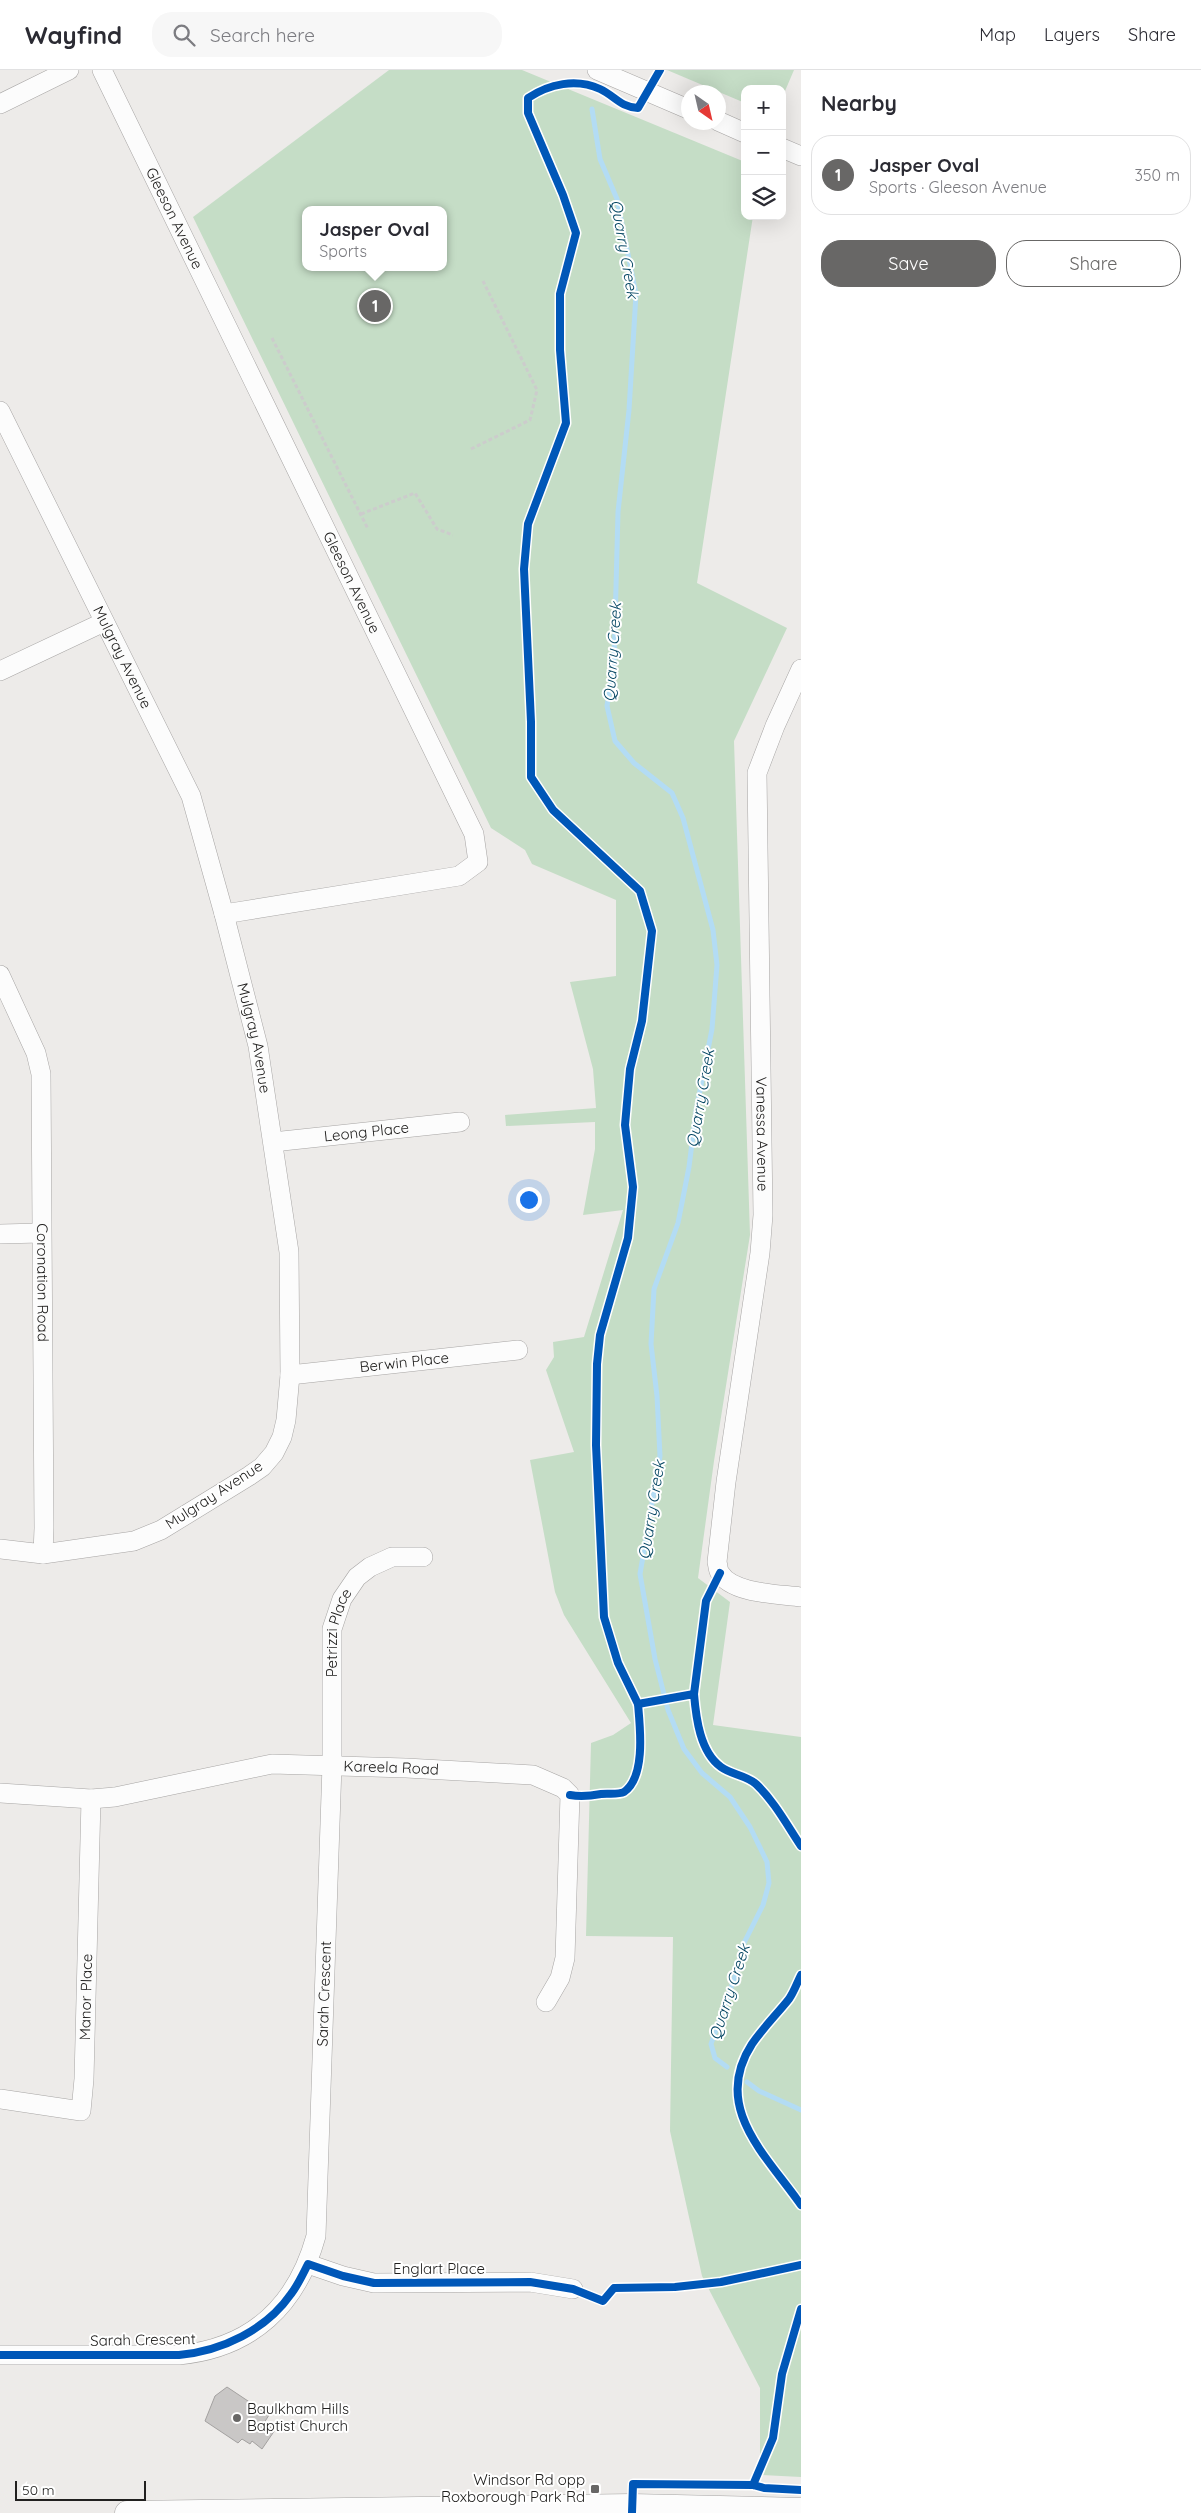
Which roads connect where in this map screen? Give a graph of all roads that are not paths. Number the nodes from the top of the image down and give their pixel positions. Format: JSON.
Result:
{"nodes":[{"id":1,"x":69,"y":70,"type":"edge"},
{"id":2,"x":102,"y":70,"type":"edge"},
{"id":3,"x":597,"y":70,"type":"edge"},
{"id":4,"x":49,"y":74,"type":"edge"},
{"id":5,"x":0,"y":104,"type":"edge"},
{"id":6,"x":681,"y":106,"type":"edge"},
{"id":7,"x":726,"y":125,"type":"edge"},
{"id":8,"x":741,"y":131,"type":"edge"},
{"id":9,"x":786,"y":150,"type":"edge"},
{"id":10,"x":801,"y":156,"type":"edge"},
{"id":11,"x":0,"y":411,"type":"edge"},
{"id":12,"x":104,"y":622,"type":"junction"},
{"id":13,"x":801,"y":669,"type":"edge"},
{"id":14,"x":0,"y":671,"type":"edge"},
{"id":15,"x":224,"y":914,"type":"junction"},
{"id":16,"x":0,"y":976,"type":"edge"},
{"id":17,"x":460,"y":1122,"type":"dead end"},
{"id":18,"x":273,"y":1142,"type":"junction"},
{"id":19,"x":41,"y":1233,"type":"junction"},
{"id":20,"x":0,"y":1234,"type":"edge"},
{"id":21,"x":518,"y":1350,"type":"dead end"},
{"id":22,"x":290,"y":1374,"type":"junction"},
{"id":23,"x":0,"y":1549,"type":"edge"},
{"id":24,"x":43,"y":1554,"type":"junction"},
{"id":25,"x":423,"y":1557,"type":"dead end"},
{"id":26,"x":801,"y":1596,"type":"edge"},
{"id":27,"x":332,"y":1765,"type":"junction"},
{"id":28,"x":0,"y":1793,"type":"edge"},
{"id":29,"x":91,"y":1799,"type":"junction"},
{"id":30,"x":546,"y":2002,"type":"dead end"},
{"id":31,"x":0,"y":2099,"type":"edge"},
{"id":32,"x":308,"y":2264,"type":"junction"},
{"id":33,"x":573,"y":2289,"type":"dead end"},
{"id":34,"x":0,"y":2355,"type":"edge"},
{"id":35,"x":668,"y":2510,"type":"edge"},
{"id":36,"x":801,"y":2510,"type":"edge"},
{"id":37,"x":127,"y":2513,"type":"edge"}],
"edges":[{"from":1,"to":4,"type":"street"},
{"from":2,"to":15,"type":"street","name":"Gleeson Avenue"},
{"from":3,"to":6,"type":"street"},
{"from":4,"to":5,"type":"street"},
{"from":7,"to":8,"type":"street"},
{"from":9,"to":10,"type":"street"},
{"from":11,"to":12,"type":"street","name":"Mulgray Avenue"},
{"from":12,"to":14,"type":"street"},
{"from":12,"to":15,"type":"street","name":"Mulgray Avenue"},
{"from":13,"to":26,"type":"street","name":"Vanessa Avenue"},
{"from":15,"to":18,"type":"street","name":"Mulgray Avenue"},
{"from":16,"to":19,"type":"street","name":"Coronation Road"},
{"from":17,"to":18,"type":"street","name":"Leong Place"},
{"from":18,"to":22,"type":"street","name":"Mulgray Avenue"},
{"from":19,"to":20,"type":"street"},
{"from":19,"to":24,"type":"street","name":"Coronation Road"},
{"from":21,"to":22,"type":"street","name":"Berwin Place"},
{"from":22,"to":24,"type":"street","name":"Mulgray Avenue"},
{"from":23,"to":24,"type":"street"},
{"from":25,"to":27,"type":"street","name":"Petrizzi Place"},
{"from":27,"to":29,"type":"street","name":"Kareela Road"},
{"from":27,"to":30,"type":"street","name":"Kareela Road"},
{"from":27,"to":32,"type":"street","name":"Sarah Crescent"},
{"from":28,"to":29,"type":"street","name":"Kareela Road"},
{"from":29,"to":31,"type":"street","name":"Manor Place"},
{"from":32,"to":33,"type":"street","name":"Englart Place"},
{"from":32,"to":34,"type":"street","name":"Sarah Crescent"},
{"from":35,"to":36,"type":"main road"},
{"from":35,"to":37,"type":"main road"}]}
